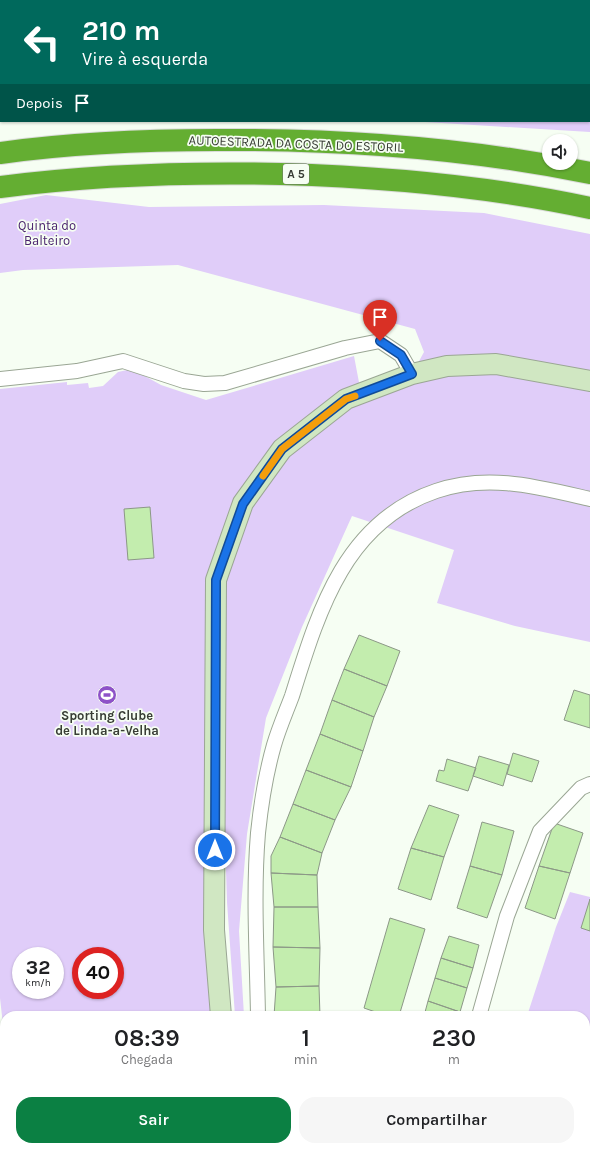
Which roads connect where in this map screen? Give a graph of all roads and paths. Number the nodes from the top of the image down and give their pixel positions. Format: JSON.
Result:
{"nodes":[{"id":1,"x":0,"y":153,"type":"edge"},
{"id":2,"x":590,"y":173,"type":"edge"},
{"id":3,"x":0,"y":187,"type":"edge"},
{"id":4,"x":590,"y":208,"type":"edge"},
{"id":5,"x":412,"y":374,"type":"junction"},
{"id":6,"x":0,"y":378,"type":"edge"},
{"id":7,"x":590,"y":381,"type":"edge"},
{"id":8,"x":590,"y":499,"type":"edge"},
{"id":9,"x":590,"y":784,"type":"edge"},
{"id":10,"x":221,"y":1011,"type":"edge"},
{"id":11,"x":258,"y":1011,"type":"edge"},
{"id":12,"x":480,"y":1011,"type":"edge"}],
"edges":[{"from":1,"to":2,"type":"highway","name":"AUTOESTRADA DA COSTA DO ESTORIL"},
{"from":3,"to":4,"type":"highway","number":"A 5"},
{"from":5,"to":6,"type":"street"},
{"from":5,"to":7,"type":"street"},
{"from":5,"to":10,"type":"street"},
{"from":8,"to":11,"type":"street"},
{"from":9,"to":12,"type":"street"}]}
